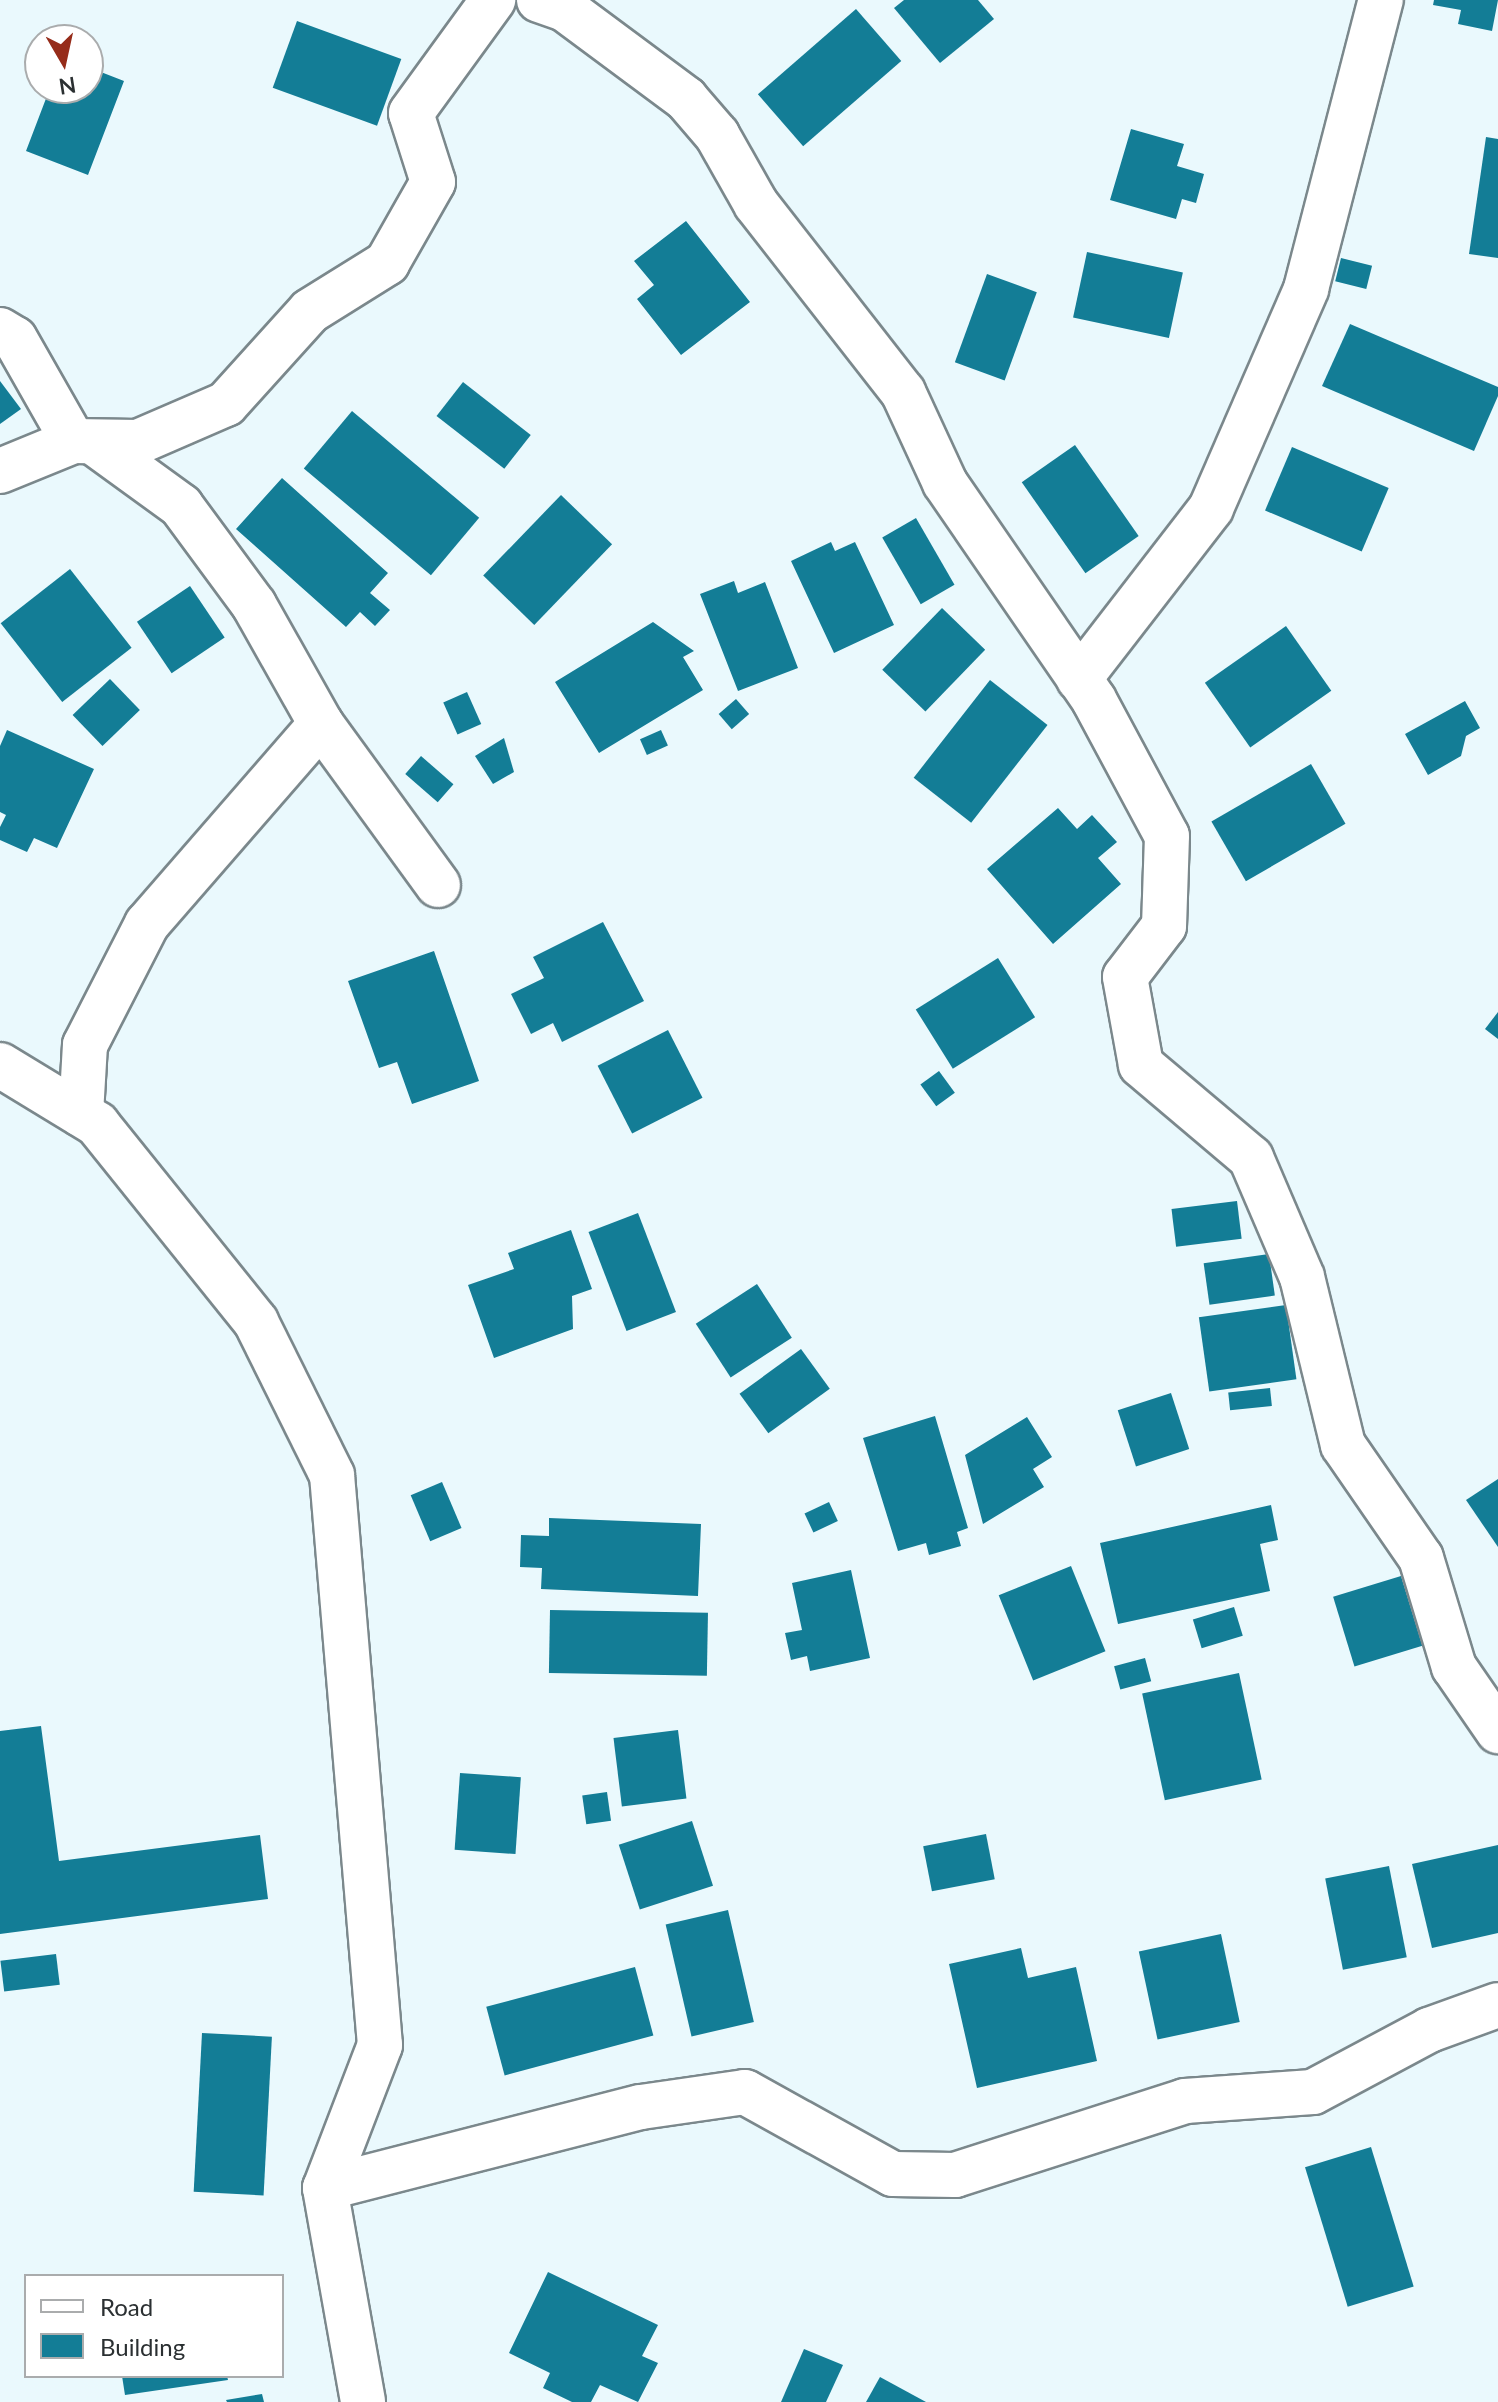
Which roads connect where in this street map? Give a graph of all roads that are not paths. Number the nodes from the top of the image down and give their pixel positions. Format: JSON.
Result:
{"nodes":[{"id":1,"x":493,"y":0,"type":"edge"},
{"id":2,"x":539,"y":0,"type":"edge"},
{"id":3,"x":1381,"y":0,"type":"edge"},
{"id":4,"x":0,"y":330,"type":"edge"},
{"id":5,"x":83,"y":441,"type":"junction"},
{"id":6,"x":0,"y":471,"type":"edge"},
{"id":7,"x":1079,"y":679,"type":"junction"},
{"id":8,"x":321,"y":724,"type":"junction"},
{"id":9,"x":438,"y":885,"type":"dead end"},
{"id":10,"x":0,"y":1065,"type":"edge"},
{"id":11,"x":81,"y":1114,"type":"junction"},
{"id":12,"x":1498,"y":1731,"type":"edge"},
{"id":13,"x":1498,"y":2005,"type":"edge"},
{"id":14,"x":325,"y":2188,"type":"junction"},
{"id":15,"x":363,"y":2402,"type":"edge"}],
"edges":[{"from":1,"to":5,"type":"street"},
{"from":2,"to":7,"type":"street"},
{"from":3,"to":7,"type":"street"},
{"from":4,"to":5,"type":"street"},
{"from":5,"to":6,"type":"street"},
{"from":5,"to":8,"type":"street"},
{"from":7,"to":12,"type":"street"},
{"from":8,"to":9,"type":"street"},
{"from":8,"to":11,"type":"street"},
{"from":10,"to":11,"type":"street"},
{"from":11,"to":14,"type":"street"},
{"from":13,"to":14,"type":"street"},
{"from":14,"to":15,"type":"street"}]}
